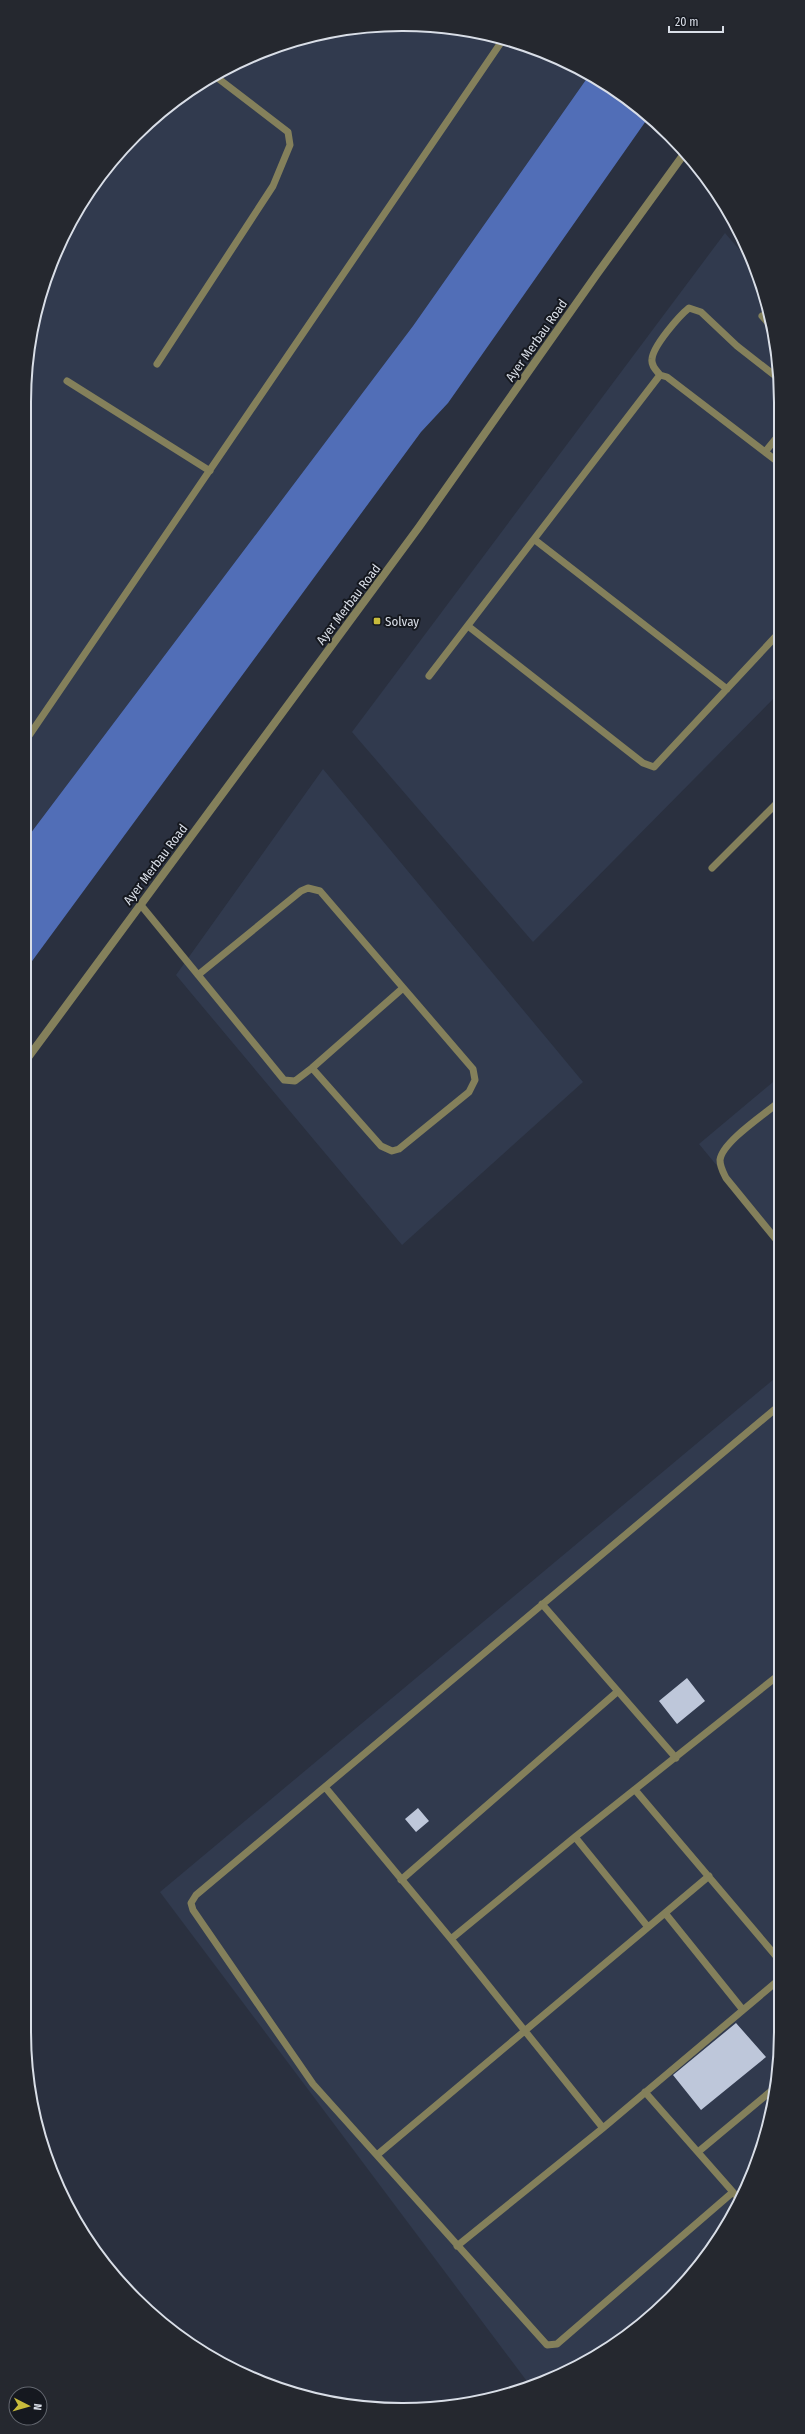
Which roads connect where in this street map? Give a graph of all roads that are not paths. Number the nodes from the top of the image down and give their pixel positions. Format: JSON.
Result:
{"nodes":[{"id":1,"x":500,"y":44,"type":"edge"},
{"id":2,"x":220,"y":80,"type":"edge"},
{"id":3,"x":681,"y":157,"type":"edge"},
{"id":4,"x":762,"y":316,"type":"dead end"},
{"id":5,"x":764,"y":318,"type":"edge"},
{"id":6,"x":157,"y":364,"type":"dead end"},
{"id":7,"x":773,"y":374,"type":"edge"},
{"id":8,"x":660,"y":376,"type":"junction"},
{"id":9,"x":67,"y":381,"type":"dead end"},
{"id":10,"x":774,"y":441,"type":"edge"},
{"id":11,"x":765,"y":452,"type":"junction"},
{"id":12,"x":774,"y":459,"type":"edge"},
{"id":13,"x":210,"y":471,"type":"junction"},
{"id":14,"x":535,"y":540,"type":"junction"},
{"id":15,"x":468,"y":626,"type":"junction"},
{"id":16,"x":774,"y":638,"type":"edge"},
{"id":17,"x":429,"y":676,"type":"dead end"},
{"id":18,"x":727,"y":689,"type":"junction"},
{"id":19,"x":31,"y":733,"type":"edge"},
{"id":20,"x":774,"y":806,"type":"edge"},
{"id":21,"x":712,"y":868,"type":"dead end"},
{"id":22,"x":140,"y":904,"type":"junction"},
{"id":23,"x":198,"y":975,"type":"junction"},
{"id":24,"x":403,"y":988,"type":"junction"},
{"id":25,"x":31,"y":1053,"type":"edge"},
{"id":26,"x":312,"y":1068,"type":"junction"},
{"id":27,"x":774,"y":1106,"type":"edge"},
{"id":28,"x":774,"y":1235,"type":"edge"},
{"id":29,"x":774,"y":1410,"type":"edge"},
{"id":30,"x":542,"y":1604,"type":"junction"},
{"id":31,"x":774,"y":1679,"type":"edge"},
{"id":32,"x":617,"y":1692,"type":"junction"},
{"id":33,"x":676,"y":1758,"type":"junction"},
{"id":34,"x":325,"y":1787,"type":"junction"},
{"id":35,"x":636,"y":1791,"type":"junction"},
{"id":36,"x":575,"y":1837,"type":"junction"},
{"id":37,"x":709,"y":1876,"type":"junction"},
{"id":38,"x":401,"y":1880,"type":"junction"},
{"id":39,"x":665,"y":1913,"type":"junction"},
{"id":40,"x":648,"y":1927,"type":"junction"},
{"id":41,"x":451,"y":1939,"type":"junction"},
{"id":42,"x":774,"y":1954,"type":"edge"},
{"id":43,"x":774,"y":1984,"type":"edge"},
{"id":44,"x":743,"y":2010,"type":"junction"},
{"id":45,"x":525,"y":2031,"type":"junction"},
{"id":46,"x":645,"y":2092,"type":"junction"},
{"id":47,"x":769,"y":2093,"type":"edge"},
{"id":48,"x":603,"y":2128,"type":"junction"},
{"id":49,"x":698,"y":2152,"type":"junction"},
{"id":50,"x":377,"y":2156,"type":"junction"},
{"id":51,"x":733,"y":2192,"type":"junction"},
{"id":52,"x":736,"y":2196,"type":"edge"},
{"id":53,"x":457,"y":2246,"type":"junction"}],
"edges":[{"from":1,"to":13,"type":"lane"},
{"from":2,"to":6,"type":"lane"},
{"from":3,"to":22,"type":"street","name":"Ayer Merbau Road"},
{"from":4,"to":5,"type":"lane"},
{"from":7,"to":8,"type":"lane"},
{"from":8,"to":11,"type":"lane"},
{"from":8,"to":14,"type":"lane"},
{"from":9,"to":13,"type":"lane"},
{"from":10,"to":11,"type":"lane"},
{"from":11,"to":12,"type":"lane"},
{"from":13,"to":19,"type":"lane"},
{"from":14,"to":15,"type":"lane"},
{"from":14,"to":18,"type":"lane"},
{"from":15,"to":17,"type":"lane"},
{"from":15,"to":18,"type":"lane"},
{"from":16,"to":18,"type":"lane"},
{"from":20,"to":21,"type":"lane"},
{"from":22,"to":23,"type":"lane"},
{"from":22,"to":25,"type":"street","name":"Ayer Merbau Road"},
{"from":23,"to":24,"type":"lane"},
{"from":23,"to":26,"type":"lane"},
{"from":24,"to":26,"type":"lane"},
{"from":24,"to":26,"type":"lane"},
{"from":27,"to":28,"type":"lane"},
{"from":29,"to":30,"type":"lane"},
{"from":30,"to":32,"type":"lane"},
{"from":30,"to":34,"type":"lane"},
{"from":31,"to":33,"type":"lane"},
{"from":32,"to":33,"type":"lane"},
{"from":32,"to":38,"type":"lane"},
{"from":33,"to":35,"type":"lane"},
{"from":34,"to":38,"type":"lane"},
{"from":34,"to":50,"type":"lane"},
{"from":35,"to":36,"type":"lane"},
{"from":35,"to":37,"type":"lane"},
{"from":36,"to":40,"type":"lane"},
{"from":36,"to":41,"type":"lane"},
{"from":37,"to":39,"type":"lane"},
{"from":37,"to":42,"type":"lane"},
{"from":38,"to":41,"type":"lane"},
{"from":39,"to":40,"type":"lane"},
{"from":39,"to":44,"type":"lane"},
{"from":40,"to":45,"type":"lane"},
{"from":41,"to":45,"type":"lane"},
{"from":43,"to":44,"type":"lane"},
{"from":44,"to":46,"type":"lane"},
{"from":45,"to":48,"type":"lane"},
{"from":45,"to":50,"type":"lane"},
{"from":46,"to":48,"type":"lane"},
{"from":46,"to":49,"type":"lane"},
{"from":47,"to":49,"type":"lane"},
{"from":48,"to":53,"type":"lane"},
{"from":49,"to":51,"type":"lane"},
{"from":50,"to":53,"type":"lane"},
{"from":51,"to":52,"type":"lane"},
{"from":51,"to":53,"type":"lane"}]}
